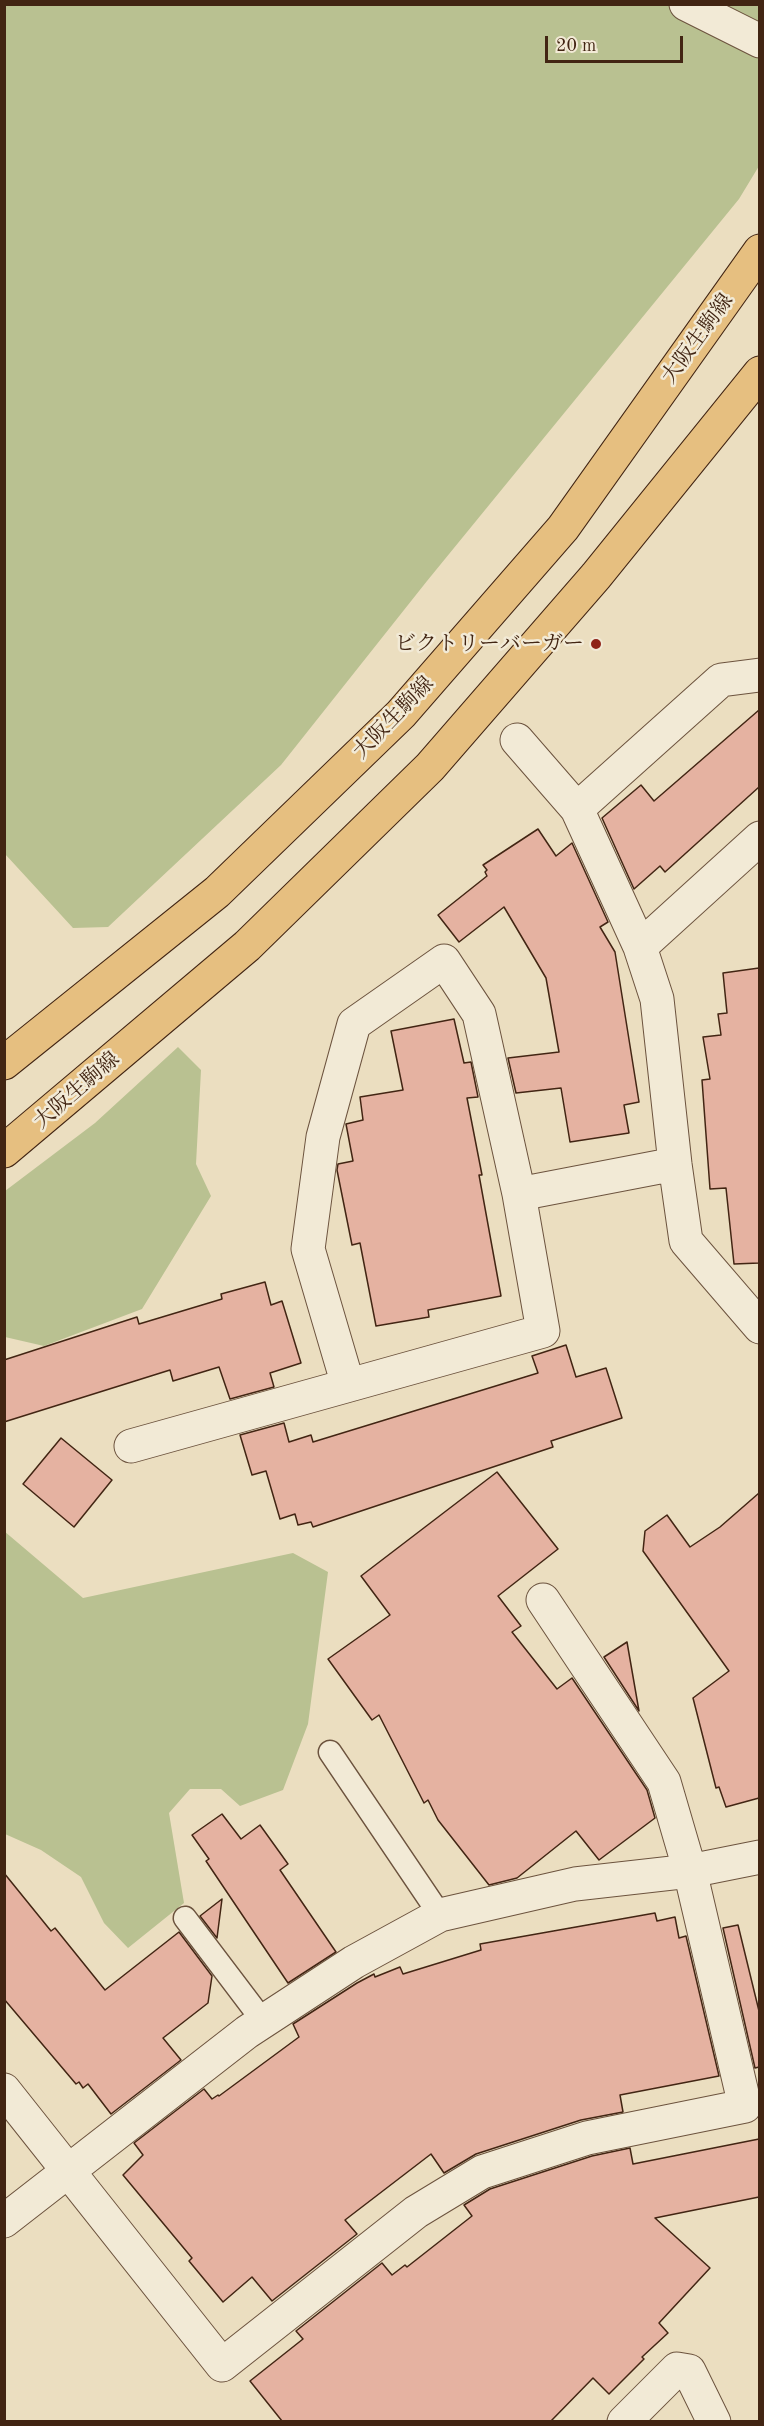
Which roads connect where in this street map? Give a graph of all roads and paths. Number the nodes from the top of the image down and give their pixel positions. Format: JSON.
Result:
{"nodes":[{"id":1,"x":686,"y":4,"type":"edge"},
{"id":2,"x":748,"y":35,"type":"edge"},
{"id":3,"x":759,"y":251,"type":"edge"},
{"id":4,"x":759,"y":373,"type":"edge"},
{"id":5,"x":759,"y":675,"type":"edge"},
{"id":6,"x":517,"y":740,"type":"dead end"},
{"id":7,"x":577,"y":809,"type":"junction"},
{"id":8,"x":759,"y":838,"type":"edge"},
{"id":9,"x":640,"y":947,"type":"junction"},
{"id":10,"x":4,"y":1064,"type":"edge"},
{"id":11,"x":4,"y":1151,"type":"edge"},
{"id":12,"x":675,"y":1164,"type":"junction"},
{"id":13,"x":519,"y":1194,"type":"junction"},
{"id":14,"x":759,"y":1327,"type":"edge"},
{"id":15,"x":348,"y":1385,"type":"junction"},
{"id":16,"x":131,"y":1446,"type":"dead end"},
{"id":17,"x":543,"y":1600,"type":"dead end"},
{"id":18,"x":330,"y":1752,"type":"dead end"},
{"id":19,"x":759,"y":1857,"type":"edge"},
{"id":20,"x":690,"y":1871,"type":"junction"},
{"id":21,"x":440,"y":1915,"type":"junction"},
{"id":22,"x":185,"y":1918,"type":"dead end"},
{"id":23,"x":263,"y":2021,"type":"junction"},
{"id":24,"x":4,"y":2090,"type":"edge"},
{"id":25,"x":70,"y":2170,"type":"junction"},
{"id":26,"x":4,"y":2221,"type":"edge"},
{"id":27,"x":624,"y":2421,"type":"edge"},
{"id":28,"x":714,"y":2421,"type":"edge"}],
"edges":[{"from":1,"to":2,"type":"street"},
{"from":3,"to":10,"type":"main road","name":"大阪生駒線"},
{"from":4,"to":11,"type":"main road","name":"大阪生駒線"},
{"from":5,"to":7,"type":"street"},
{"from":6,"to":7,"type":"street"},
{"from":7,"to":9,"type":"street"},
{"from":8,"to":9,"type":"street"},
{"from":9,"to":12,"type":"street"},
{"from":12,"to":13,"type":"street"},
{"from":12,"to":14,"type":"street"},
{"from":13,"to":15,"type":"street"},
{"from":13,"to":15,"type":"street"},
{"from":15,"to":16,"type":"street"},
{"from":17,"to":20,"type":"street"},
{"from":18,"to":21,"type":"lane"},
{"from":19,"to":20,"type":"street"},
{"from":20,"to":21,"type":"street"},
{"from":20,"to":25,"type":"street"},
{"from":21,"to":23,"type":"street"},
{"from":22,"to":23,"type":"lane"},
{"from":23,"to":25,"type":"street"},
{"from":24,"to":25,"type":"street"},
{"from":25,"to":26,"type":"street"},
{"from":27,"to":28,"type":"street"}]}
